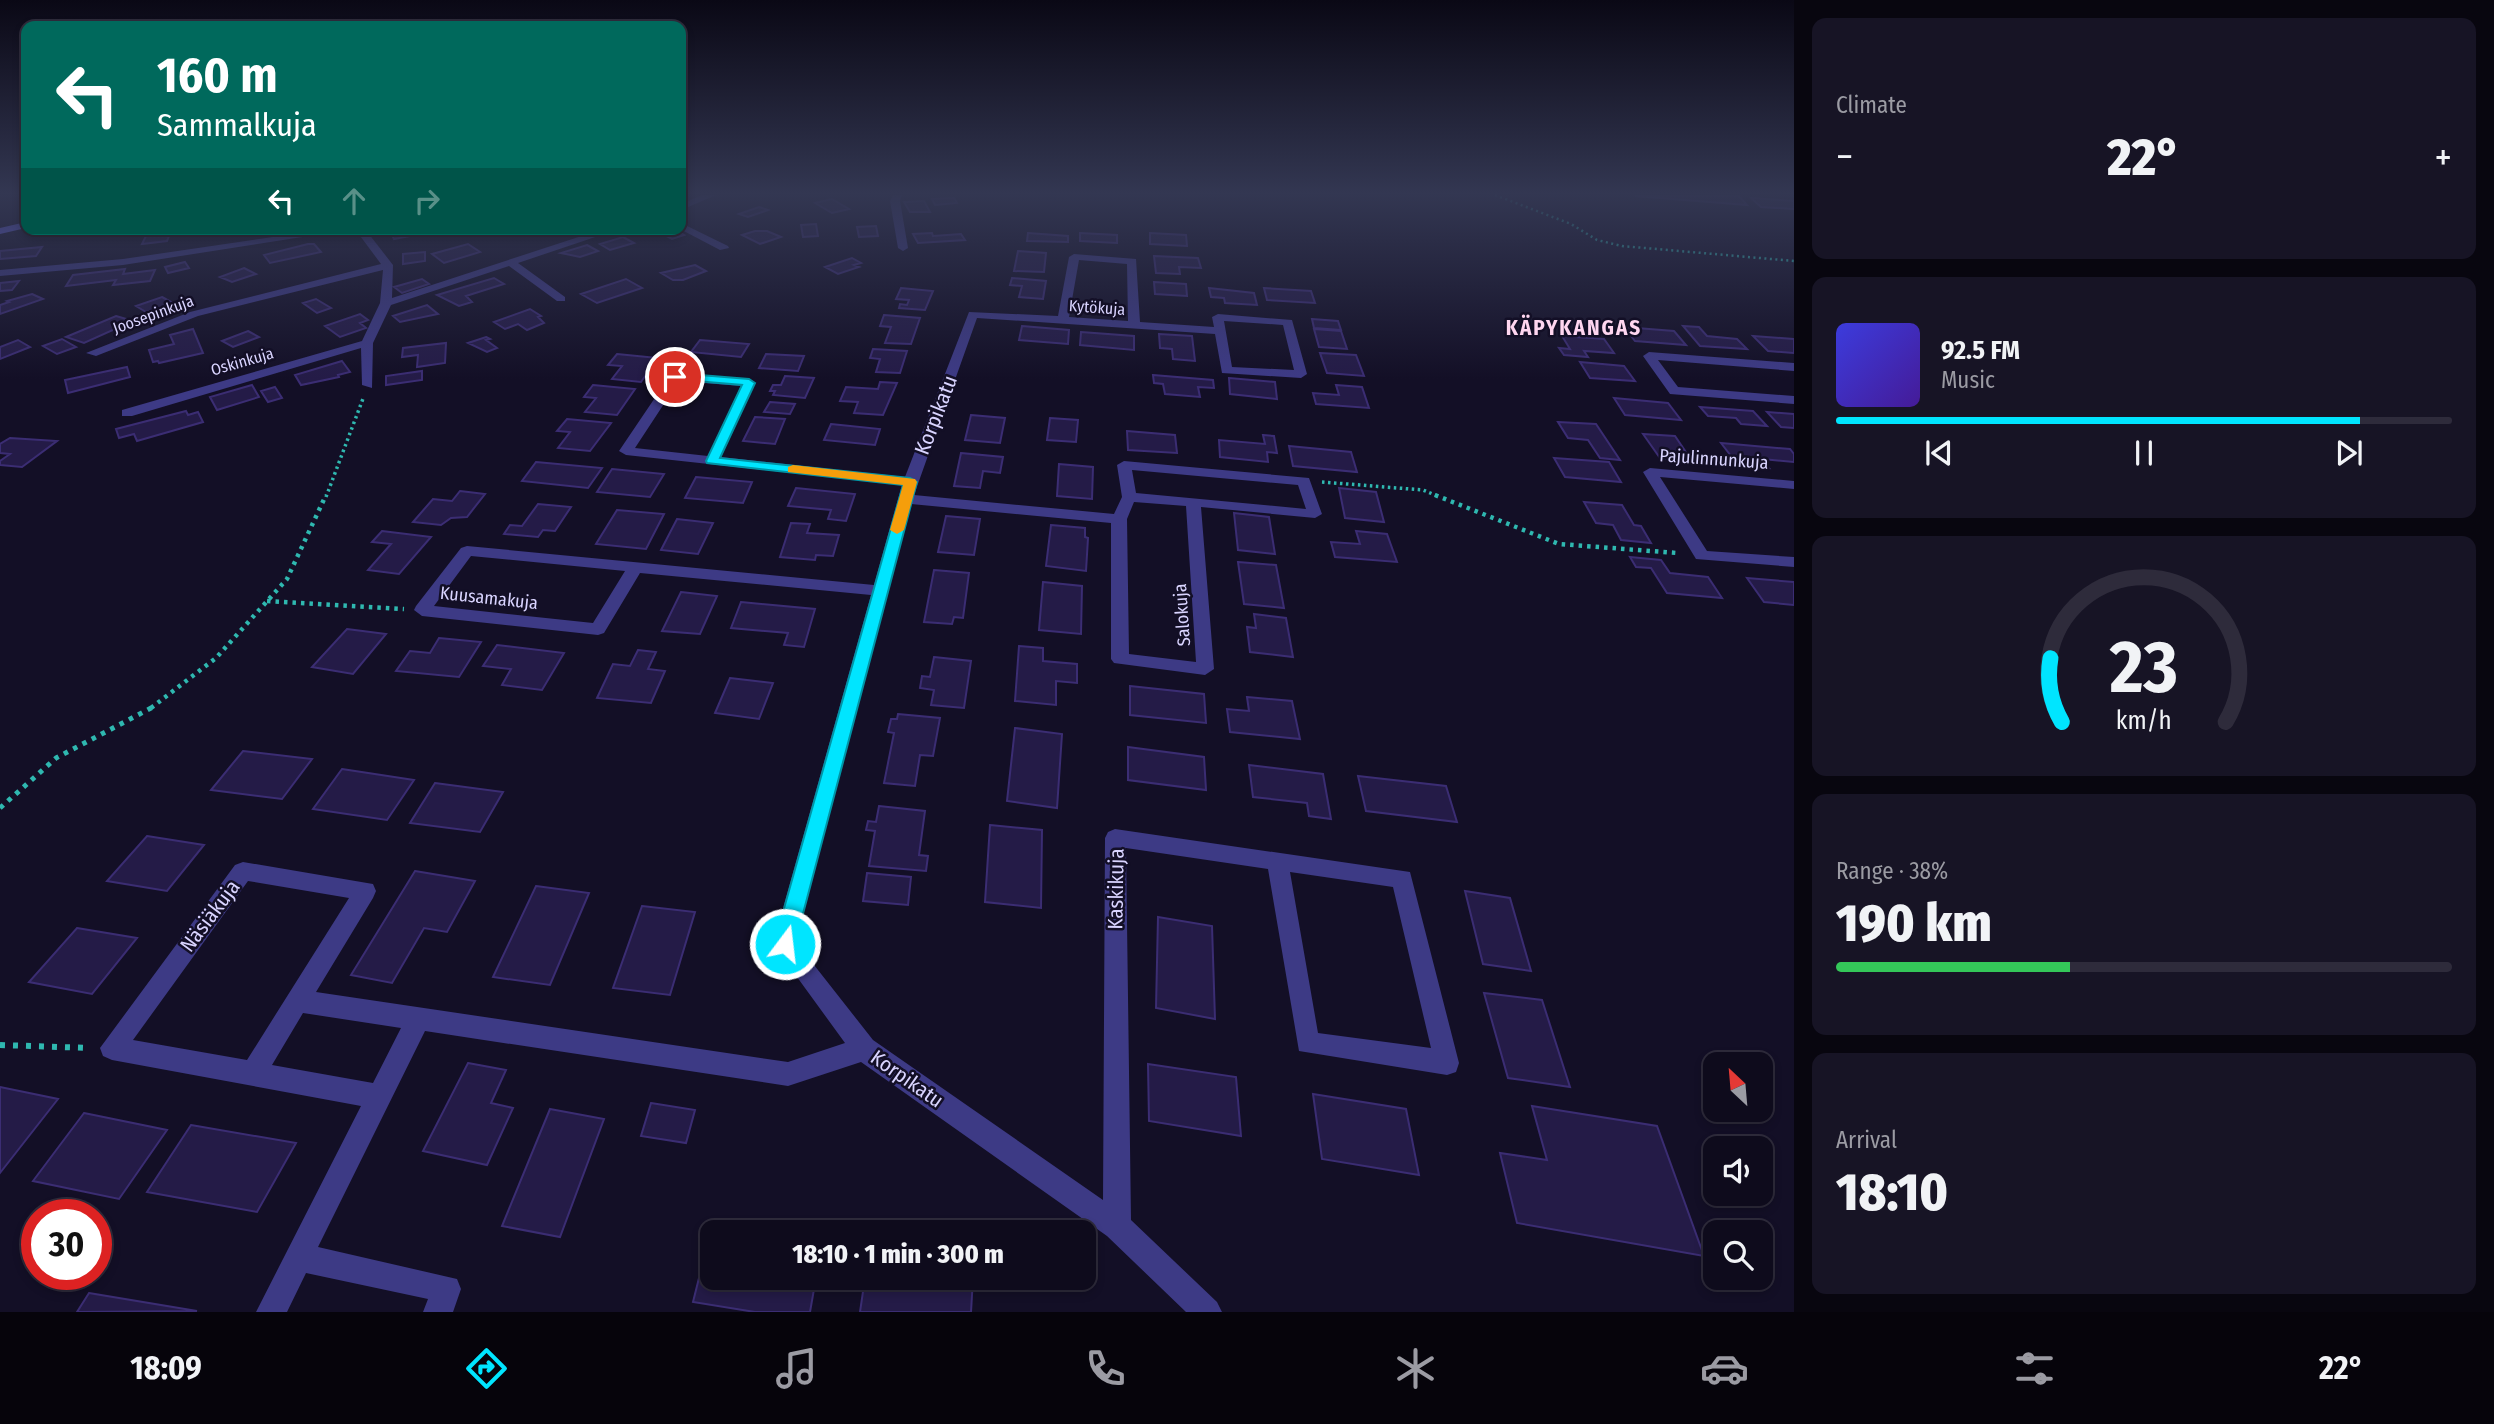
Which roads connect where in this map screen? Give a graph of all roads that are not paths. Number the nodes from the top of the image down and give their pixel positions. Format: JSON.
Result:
{"nodes":[{"id":1,"x":163,"y":256,"type":"edge"},
{"id":2,"x":381,"y":256,"type":"edge"},
{"id":3,"x":532,"y":256,"type":"edge"},
{"id":4,"x":511,"y":263,"type":"junction"},
{"id":5,"x":388,"y":265,"type":"junction"},
{"id":6,"x":0,"y":273,"type":"edge"},
{"id":7,"x":561,"y":299,"type":"dead end"},
{"id":8,"x":386,"y":303,"type":"junction"},
{"id":9,"x":973,"y":314,"type":"joint"},
{"id":10,"x":1063,"y":320,"type":"junction"},
{"id":11,"x":1134,"y":325,"type":"junction"},
{"id":12,"x":1219,"y":331,"type":"junction"},
{"id":13,"x":367,"y":343,"type":"junction"},
{"id":14,"x":92,"y":353,"type":"dead end"},
{"id":15,"x":1794,"y":367,"type":"edge"},
{"id":16,"x":368,"y":385,"type":"road end"},
{"id":17,"x":1794,"y":400,"type":"edge"},
{"id":18,"x":127,"y":413,"type":"dead end"},
{"id":19,"x":712,"y":461,"type":"junction"},
{"id":20,"x":1794,"y":485,"type":"edge"},
{"id":21,"x":908,"y":490,"type":"junction"},
{"id":22,"x":1129,"y":497,"type":"junction"},
{"id":23,"x":1193,"y":502,"type":"junction"},
{"id":24,"x":1119,"y":519,"type":"junction"},
{"id":25,"x":1794,"y":562,"type":"edge"},
{"id":26,"x":636,"y":568,"type":"junction"},
{"id":27,"x":879,"y":591,"type":"junction"},
{"id":28,"x":1278,"y":863,"type":"junction"},
{"id":29,"x":299,"y":1001,"type":"junction"},
{"id":30,"x":418,"y":1020,"type":"junction"},
{"id":31,"x":864,"y":1049,"type":"junction"},
{"id":32,"x":253,"y":1073,"type":"junction"},
{"id":33,"x":379,"y":1097,"type":"junction"},
{"id":34,"x":1117,"y":1226,"type":"junction"},
{"id":35,"x":297,"y":1257,"type":"junction"},
{"id":36,"x":271,"y":1312,"type":"edge"},
{"id":37,"x":438,"y":1312,"type":"edge"},
{"id":38,"x":1207,"y":1312,"type":"edge"}],
"edges":[{"from":1,"to":6,"type":"street"},
{"from":2,"to":5,"type":"street"},
{"from":3,"to":4,"type":"street"},
{"from":4,"to":7,"type":"street"},
{"from":4,"to":8,"type":"street"},
{"from":5,"to":8,"type":"street"},
{"from":5,"to":14,"type":"street","name":"Joosepinkuja"},
{"from":8,"to":13,"type":"street"},
{"from":9,"to":10,"type":"street","name":"Kytökuja"},
{"from":9,"to":21,"type":"street","name":"Korpikatu"},
{"from":10,"to":11,"type":"street","name":"Kytökuja"},
{"from":10,"to":11,"type":"street"},
{"from":11,"to":12,"type":"street","name":"Kytökuja"},
{"from":12,"to":12,"type":"street"},
{"from":13,"to":16,"type":"street"},
{"from":13,"to":18,"type":"street","name":"Oskinkuja"},
{"from":15,"to":17,"type":"street"},
{"from":19,"to":19,"type":"street"},
{"from":19,"to":21,"type":"street"},
{"from":20,"to":25,"type":"street","name":"Pajulinnunkuja"},
{"from":21,"to":24,"type":"street"},
{"from":21,"to":27,"type":"street","name":"Korpikatu"},
{"from":22,"to":23,"type":"street"},
{"from":22,"to":23,"type":"street","name":"Salokuja"},
{"from":22,"to":24,"type":"street","name":"Salokuja"},
{"from":23,"to":24,"type":"street","name":"Salokuja"},
{"from":26,"to":26,"type":"street","name":"Kuusamakuja"},
{"from":26,"to":27,"type":"street","name":"Kuusamakuja"},
{"from":27,"to":31,"type":"street","name":"Korpikatu"},
{"from":28,"to":28,"type":"street","name":"Kaskikuja"},
{"from":28,"to":34,"type":"street","name":"Kaskikuja"},
{"from":29,"to":30,"type":"street"},
{"from":29,"to":32,"type":"street","name":"Näsiäkuja"},
{"from":29,"to":32,"type":"street","name":"Näsiäkuja"},
{"from":30,"to":31,"type":"street"},
{"from":30,"to":33,"type":"street"},
{"from":31,"to":34,"type":"street","name":"Korpikatu"},
{"from":32,"to":33,"type":"street"},
{"from":33,"to":35,"type":"street"},
{"from":34,"to":38,"type":"street","name":"Korpikatu"},
{"from":35,"to":36,"type":"street"},
{"from":35,"to":37,"type":"street"}]}
